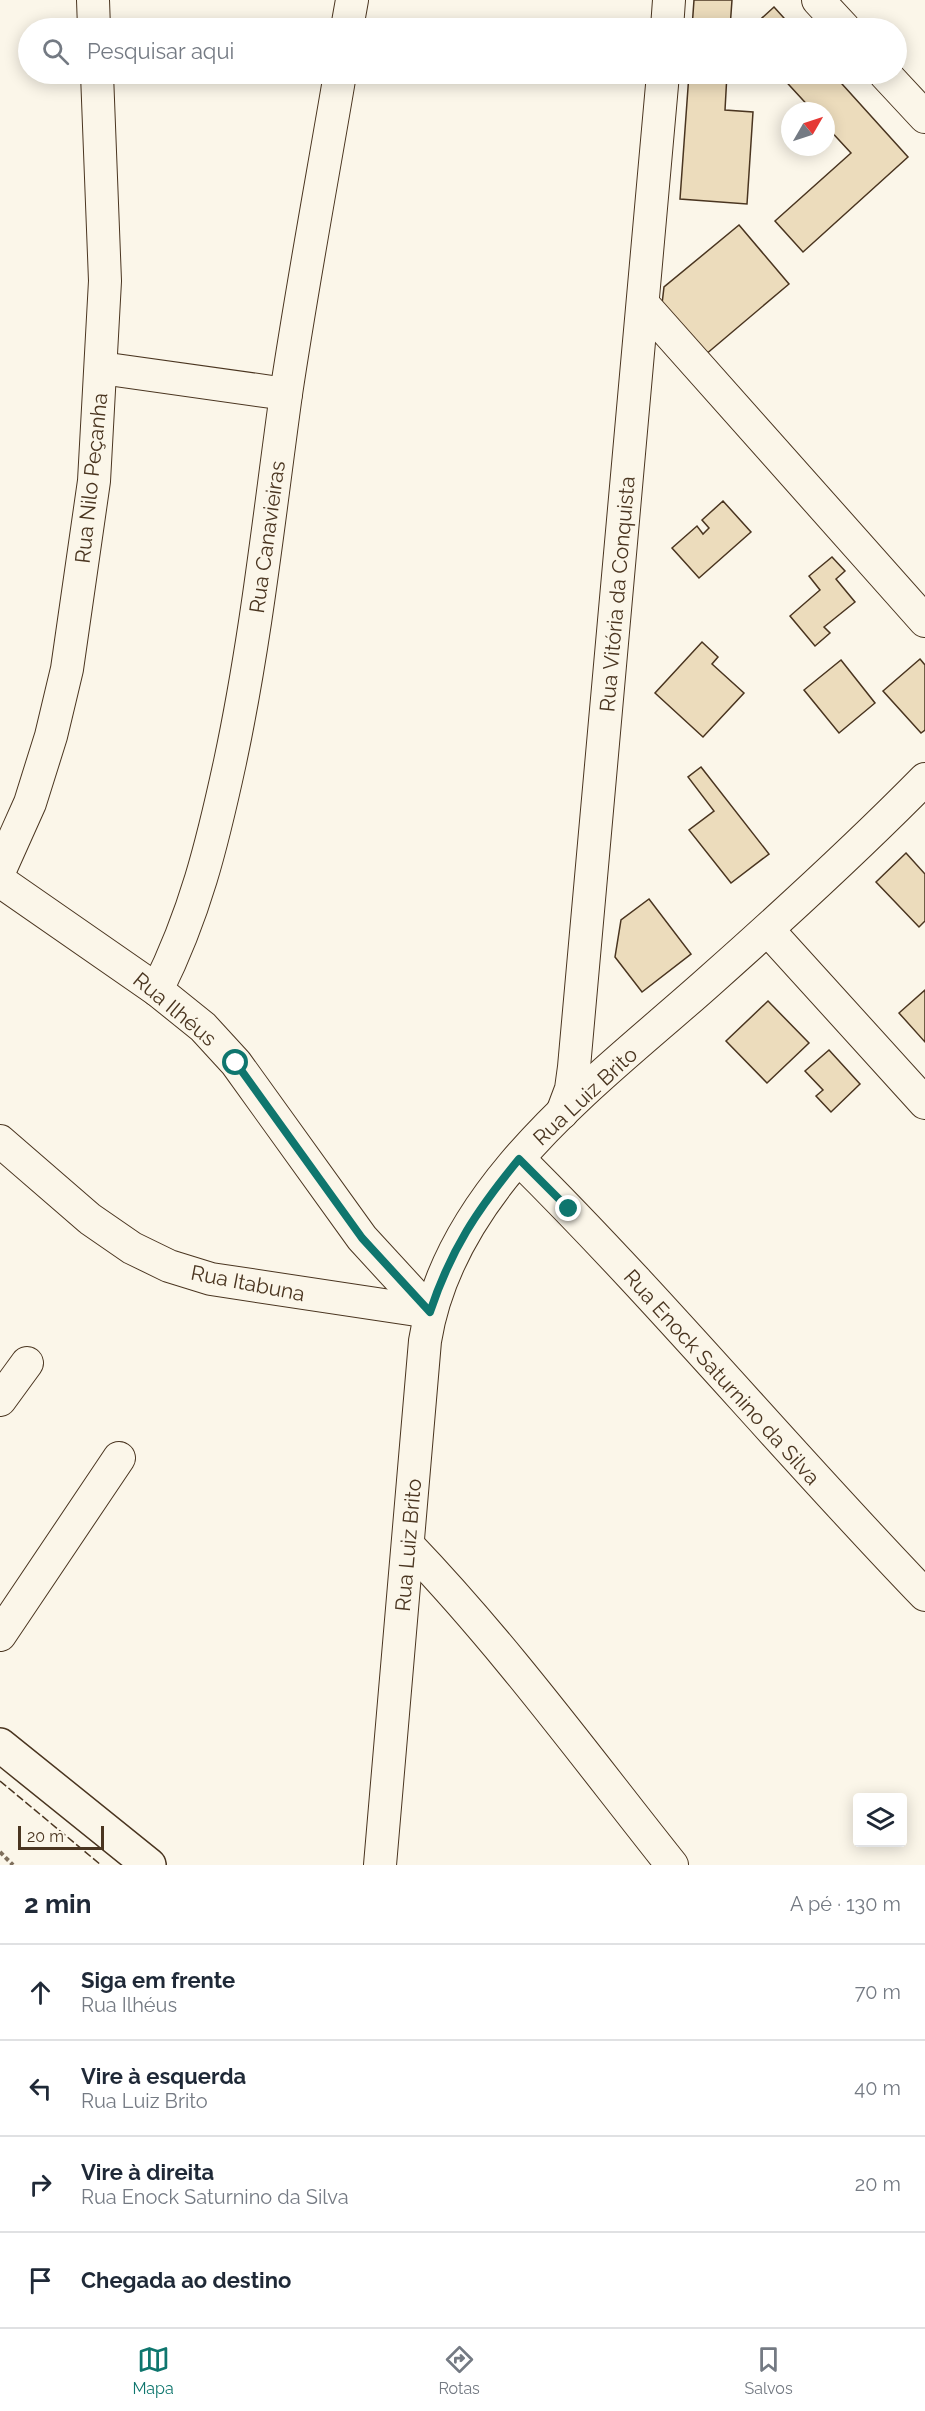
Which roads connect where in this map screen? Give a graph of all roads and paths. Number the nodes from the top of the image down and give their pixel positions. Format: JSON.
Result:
{"nodes":[{"id":1,"x":93,"y":0,"type":"edge"},
{"id":2,"x":352,"y":0,"type":"edge"},
{"id":3,"x":669,"y":0,"type":"edge"},
{"id":4,"x":818,"y":0,"type":"edge"},
{"id":5,"x":94,"y":18,"type":"edge"},
{"id":6,"x":349,"y":18,"type":"edge"},
{"id":7,"x":668,"y":18,"type":"edge"},
{"id":8,"x":835,"y":18,"type":"edge"},
{"id":9,"x":97,"y":84,"type":"edge"},
{"id":10,"x":338,"y":84,"type":"edge"},
{"id":11,"x":662,"y":84,"type":"edge"},
{"id":12,"x":894,"y":84,"type":"edge"},
{"id":13,"x":925,"y":117,"type":"edge"},
{"id":14,"x":643,"y":304,"type":"junction"},
{"id":15,"x":101,"y":368,"type":"junction"},
{"id":16,"x":286,"y":394,"type":"junction"},
{"id":17,"x":925,"y":621,"type":"edge"},
{"id":18,"x":925,"y":779,"type":"edge"},
{"id":19,"x":0,"y":870,"type":"edge"},
{"id":20,"x":0,"y":881,"type":"edge"},
{"id":21,"x":768,"y":930,"type":"junction"},
{"id":22,"x":157,"y":990,"type":"junction"},
{"id":23,"x":925,"y":1103,"type":"edge"},
{"id":24,"x":562,"y":1113,"type":"junction"},
{"id":25,"x":0,"y":1141,"type":"edge"},
{"id":26,"x":519,"y":1159,"type":"junction"},
{"id":27,"x":430,"y":1312,"type":"junction"},
{"id":28,"x":27,"y":1363,"type":"dead end"},
{"id":29,"x":0,"y":1400,"type":"edge"},
{"id":30,"x":119,"y":1458,"type":"dead end"},
{"id":31,"x":408,"y":1545,"type":"junction"},
{"id":32,"x":925,"y":1595,"type":"edge"},
{"id":33,"x":0,"y":1635,"type":"edge"},
{"id":34,"x":0,"y":1745,"type":"edge"},
{"id":35,"x":113,"y":1837,"type":"junction"},
{"id":36,"x":0,"y":1852,"type":"edge"},
{"id":37,"x":13,"y":1865,"type":"edge"},
{"id":38,"x":132,"y":1865,"type":"edge"},
{"id":39,"x":149,"y":1865,"type":"edge"},
{"id":40,"x":380,"y":1865,"type":"edge"},
{"id":41,"x":672,"y":1865,"type":"edge"}],
"edges":[{"from":1,"to":5,"type":"street"},
{"from":2,"to":6,"type":"street"},
{"from":3,"to":7,"type":"street"},
{"from":4,"to":8,"type":"street"},
{"from":9,"to":15,"type":"street","name":"Rua Nilo Peçanha"},
{"from":10,"to":16,"type":"street","name":"Rua Canavieiras"},
{"from":11,"to":14,"type":"street","name":"Rua Vitória da Conquista"},
{"from":12,"to":13,"type":"street"},
{"from":14,"to":17,"type":"street"},
{"from":14,"to":24,"type":"street","name":"Rua Vitória da Conquista"},
{"from":15,"to":16,"type":"street"},
{"from":15,"to":19,"type":"street","name":"Rua Nilo Peçanha"},
{"from":16,"to":22,"type":"street","name":"Rua Canavieiras"},
{"from":18,"to":21,"type":"street","name":"Rua Luiz Brito"},
{"from":20,"to":22,"type":"street","name":"Rua Ilhéus"},
{"from":21,"to":23,"type":"street"},
{"from":21,"to":24,"type":"street","name":"Rua Luiz Brito"},
{"from":22,"to":27,"type":"street","name":"Rua Ilhéus"},
{"from":24,"to":26,"type":"street","name":"Rua Luiz Brito"},
{"from":25,"to":27,"type":"street","name":"Rua Itabuna"},
{"from":26,"to":27,"type":"street","name":"Rua Luiz Brito"},
{"from":26,"to":32,"type":"street","name":"Rua Enock Saturnino da Silva"},
{"from":27,"to":31,"type":"street","name":"Rua Luiz Brito"},
{"from":28,"to":29,"type":"street"},
{"from":30,"to":33,"type":"street"},
{"from":31,"to":40,"type":"street","name":"Rua Luiz Brito"},
{"from":31,"to":41,"type":"street"},
{"from":34,"to":35,"type":"main road"},
{"from":35,"to":38,"type":"main road"},
{"from":35,"to":39,"type":"main road"},
{"from":36,"to":37,"type":"path"}]}
